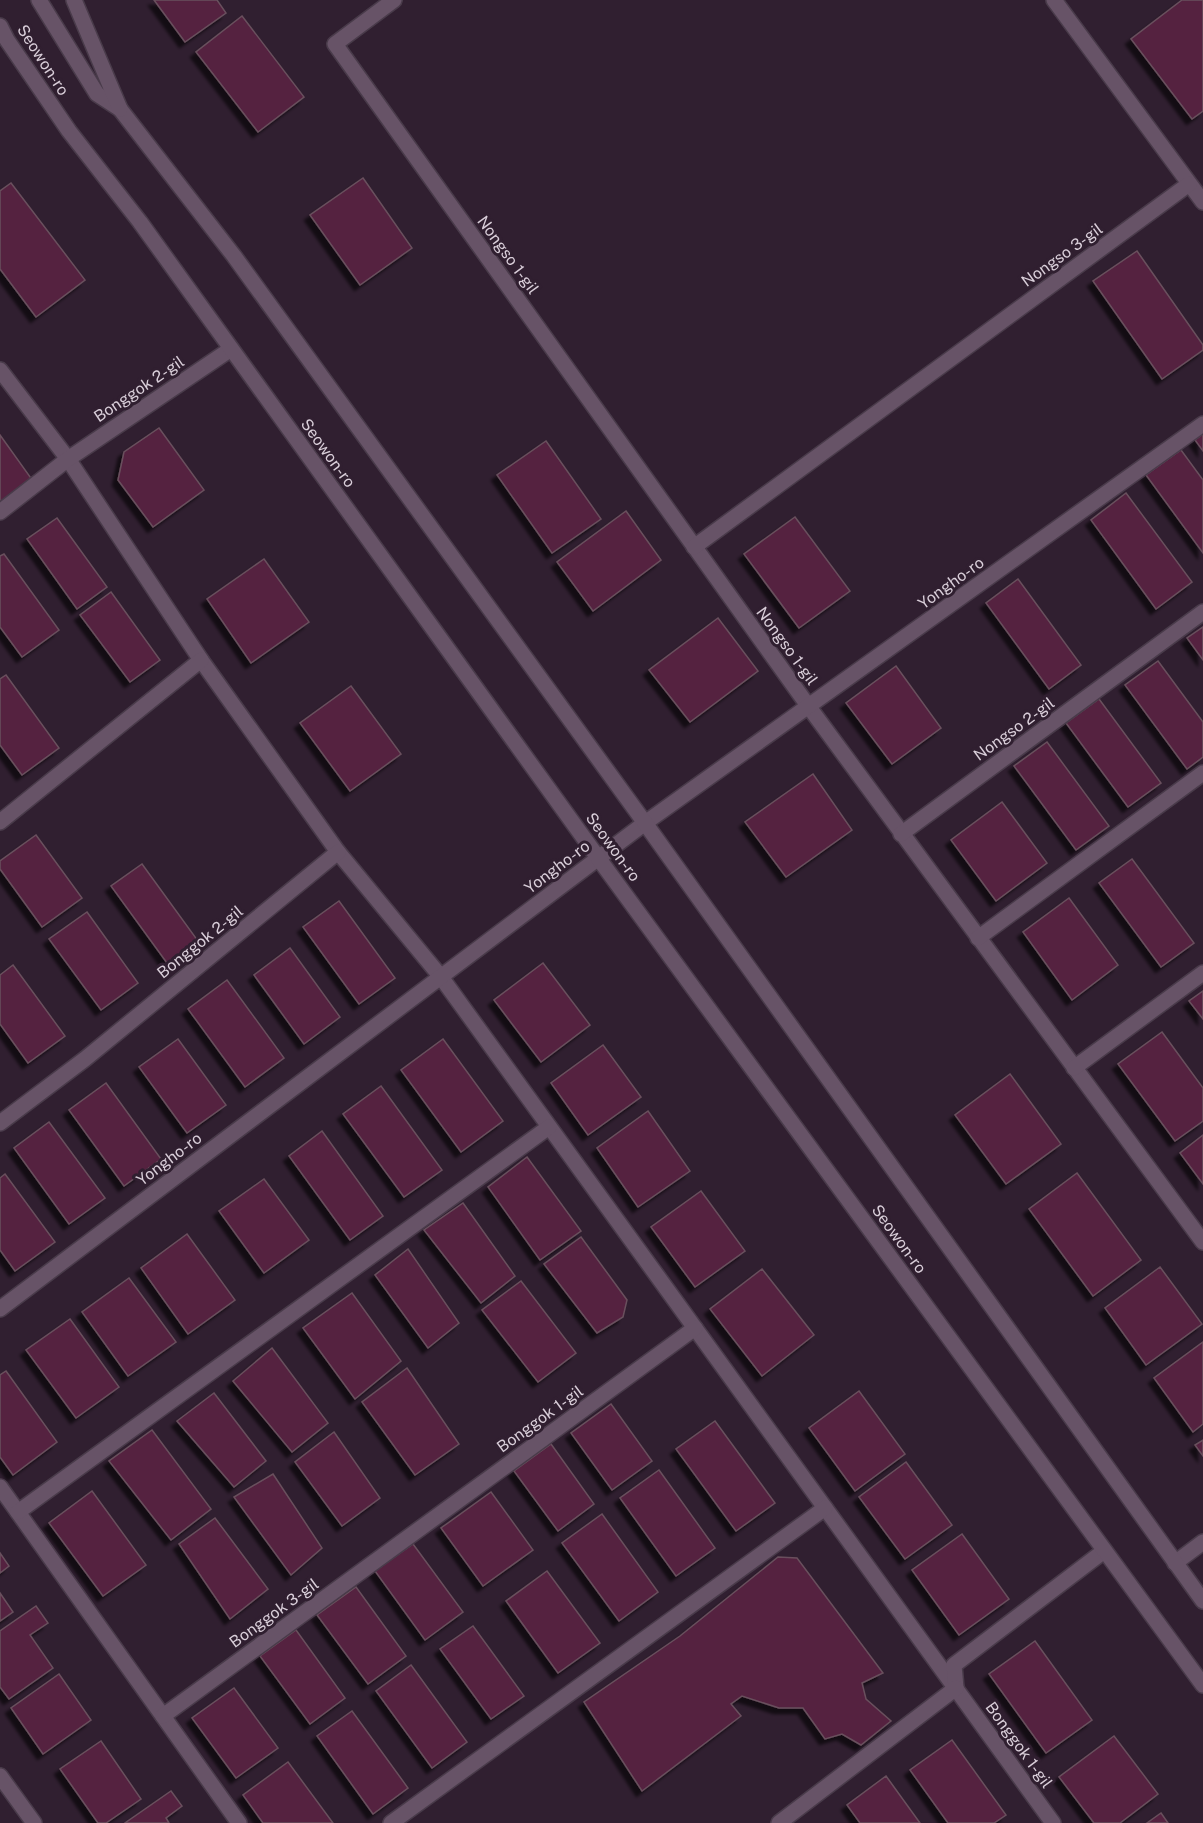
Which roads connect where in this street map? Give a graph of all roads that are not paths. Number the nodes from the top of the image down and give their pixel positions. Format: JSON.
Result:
{"nodes":[{"id":1,"x":39,"y":0,"type":"edge"},
{"id":2,"x":74,"y":0,"type":"edge"},
{"id":3,"x":394,"y":0,"type":"edge"},
{"id":4,"x":1054,"y":0,"type":"edge"},
{"id":5,"x":0,"y":26,"type":"edge"},
{"id":6,"x":120,"y":109,"type":"junction"},
{"id":7,"x":1189,"y":183,"type":"junction"},
{"id":8,"x":1203,"y":202,"type":"edge"},
{"id":9,"x":231,"y":349,"type":"junction"},
{"id":10,"x":0,"y":370,"type":"edge"},
{"id":11,"x":1203,"y":424,"type":"edge"},
{"id":12,"x":68,"y":459,"type":"junction"},
{"id":13,"x":0,"y":512,"type":"edge"},
{"id":14,"x":694,"y":547,"type":"junction"},
{"id":15,"x":1203,"y":612,"type":"edge"},
{"id":16,"x":201,"y":660,"type":"junction"},
{"id":17,"x":809,"y":707,"type":"junction"},
{"id":18,"x":1203,"y":773,"type":"edge"},
{"id":19,"x":0,"y":822,"type":"edge"},
{"id":20,"x":645,"y":824,"type":"junction"},
{"id":21,"x":901,"y":834,"type":"junction"},
{"id":22,"x":338,"y":852,"type":"junction"},
{"id":23,"x":599,"y":859,"type":"junction"},
{"id":24,"x":978,"y":938,"type":"junction"},
{"id":25,"x":1203,"y":973,"type":"edge"},
{"id":26,"x":441,"y":977,"type":"junction"},
{"id":27,"x":1074,"y":1068,"type":"junction"},
{"id":28,"x":0,"y":1124,"type":"edge"},
{"id":29,"x":549,"y":1127,"type":"junction"},
{"id":30,"x":1203,"y":1242,"type":"edge"},
{"id":31,"x":0,"y":1309,"type":"edge"},
{"id":32,"x":695,"y":1328,"type":"junction"},
{"id":33,"x":0,"y":1487,"type":"edge"},
{"id":34,"x":825,"y":1508,"type":"junction"},
{"id":35,"x":18,"y":1512,"type":"junction"},
{"id":36,"x":405,"y":1539,"type":"joint"},
{"id":37,"x":1203,"y":1542,"type":"edge"},
{"id":38,"x":1104,"y":1551,"type":"junction"},
{"id":39,"x":1175,"y":1563,"type":"junction"},
{"id":40,"x":1203,"y":1601,"type":"edge"},
{"id":41,"x":1203,"y":1685,"type":"edge"},
{"id":42,"x":956,"y":1688,"type":"junction"},
{"id":43,"x":163,"y":1716,"type":"junction"},
{"id":44,"x":0,"y":1776,"type":"edge"},
{"id":45,"x":34,"y":1823,"type":"edge"},
{"id":46,"x":239,"y":1823,"type":"edge"},
{"id":47,"x":391,"y":1823,"type":"edge"},
{"id":48,"x":779,"y":1823,"type":"edge"},
{"id":49,"x":1053,"y":1823,"type":"edge"}],
"edges":[{"from":1,"to":6,"type":"street","name":"Seowon-ro"},
{"from":2,"to":6,"type":"street"},
{"from":3,"to":14,"type":"street","name":"Nongso 1-gil"},
{"from":4,"to":7,"type":"street"},
{"from":5,"to":9,"type":"street","name":"Seowon-ro"},
{"from":6,"to":20,"type":"street","name":"Seowon-ro"},
{"from":7,"to":8,"type":"street"},
{"from":7,"to":14,"type":"street","name":"Nongso 3-gil"},
{"from":9,"to":12,"type":"street","name":"Bonggok 2-gil"},
{"from":9,"to":23,"type":"street","name":"Seowon-ro"},
{"from":10,"to":12,"type":"street"},
{"from":11,"to":17,"type":"street","name":"Yongho-ro"},
{"from":12,"to":13,"type":"street","name":"Bonggok 2-gil"},
{"from":12,"to":16,"type":"street"},
{"from":14,"to":17,"type":"street","name":"Nongso 1-gil"},
{"from":15,"to":21,"type":"street","name":"Nongso 2-gil"},
{"from":16,"to":19,"type":"street"},
{"from":16,"to":22,"type":"street"},
{"from":17,"to":20,"type":"street","name":"Yongho-ro"},
{"from":17,"to":21,"type":"street"},
{"from":18,"to":24,"type":"street"},
{"from":20,"to":23,"type":"street","name":"Yongho-ro"},
{"from":20,"to":39,"type":"street","name":"Seowon-ro"},
{"from":21,"to":24,"type":"street"},
{"from":22,"to":26,"type":"street"},
{"from":22,"to":28,"type":"street","name":"Bonggok 2-gil"},
{"from":23,"to":26,"type":"street","name":"Yongho-ro"},
{"from":23,"to":38,"type":"street","name":"Seowon-ro"},
{"from":24,"to":27,"type":"street"},
{"from":25,"to":27,"type":"street"},
{"from":26,"to":29,"type":"street","name":"Bonggok 1-gil"},
{"from":26,"to":31,"type":"street","name":"Yongho-ro"},
{"from":27,"to":30,"type":"street"},
{"from":29,"to":32,"type":"street","name":"Bonggok 1-gil"},
{"from":29,"to":35,"type":"street"},
{"from":32,"to":34,"type":"street","name":"Bonggok 1-gil"},
{"from":32,"to":36,"type":"street","name":"Bonggok 1-gil"},
{"from":33,"to":35,"type":"street"},
{"from":34,"to":42,"type":"street","name":"Bonggok 1-gil"},
{"from":34,"to":47,"type":"street"},
{"from":35,"to":43,"type":"street"},
{"from":36,"to":43,"type":"street","name":"Bonggok 3-gil"},
{"from":37,"to":39,"type":"street"},
{"from":38,"to":41,"type":"street","name":"Seowon-ro"},
{"from":38,"to":42,"type":"street"},
{"from":39,"to":40,"type":"street","name":"Seowon-ro"},
{"from":42,"to":48,"type":"street"},
{"from":42,"to":49,"type":"street","name":"Bonggok 1-gil"},
{"from":43,"to":46,"type":"street"},
{"from":44,"to":45,"type":"street"}]}
